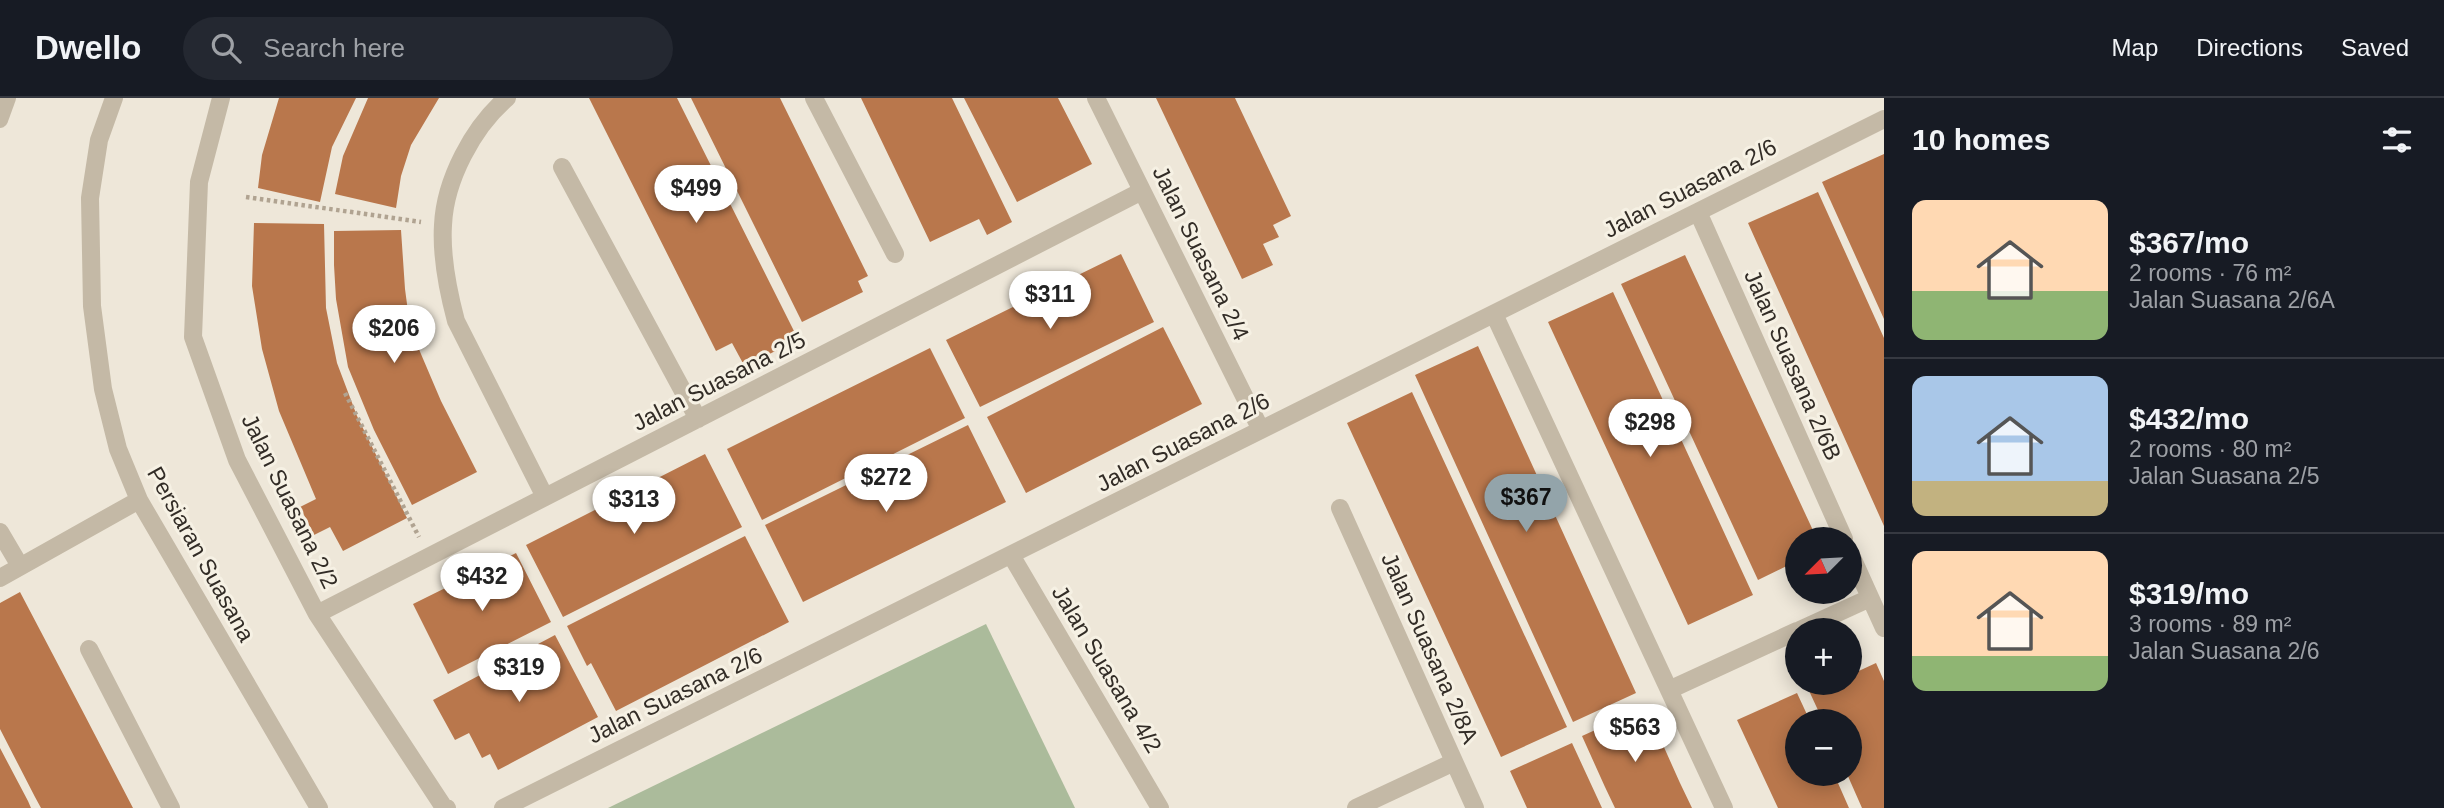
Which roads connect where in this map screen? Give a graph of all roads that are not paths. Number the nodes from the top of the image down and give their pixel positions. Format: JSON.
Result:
{"nodes":[{"id":1,"x":8,"y":98,"type":"edge"},
{"id":2,"x":114,"y":98,"type":"edge"},
{"id":3,"x":221,"y":98,"type":"edge"},
{"id":4,"x":507,"y":98,"type":"edge"},
{"id":5,"x":814,"y":98,"type":"edge"},
{"id":6,"x":1096,"y":98,"type":"edge"},
{"id":7,"x":1884,"y":119,"type":"edge"},
{"id":8,"x":0,"y":120,"type":"edge"},
{"id":9,"x":562,"y":167,"type":"dead end"},
{"id":10,"x":1142,"y":191,"type":"junction"},
{"id":11,"x":1698,"y":212,"type":"junction"},
{"id":12,"x":895,"y":254,"type":"dead end"},
{"id":13,"x":1494,"y":314,"type":"junction"},
{"id":14,"x":698,"y":419,"type":"junction"},
{"id":15,"x":1261,"y":430,"type":"junction"},
{"id":16,"x":545,"y":497,"type":"junction"},
{"id":17,"x":139,"y":500,"type":"junction"},
{"id":18,"x":1340,"y":508,"type":"dead end"},
{"id":19,"x":1839,"y":527,"type":"edge"},
{"id":20,"x":0,"y":532,"type":"edge"},
{"id":21,"x":1011,"y":555,"type":"junction"},
{"id":22,"x":20,"y":566,"type":"junction"},
{"id":23,"x":0,"y":578,"type":"edge"},
{"id":24,"x":1862,"y":580,"type":"edge"},
{"id":25,"x":1870,"y":598,"type":"junction"},
{"id":26,"x":317,"y":614,"type":"junction"},
{"id":27,"x":1827,"y":618,"type":"edge"},
{"id":28,"x":1884,"y":628,"type":"edge"},
{"id":29,"x":1785,"y":637,"type":"edge"},
{"id":30,"x":89,"y":649,"type":"dead end"},
{"id":31,"x":1669,"y":690,"type":"junction"},
{"id":32,"x":1454,"y":762,"type":"junction"},
{"id":33,"x":171,"y":808,"type":"edge"},
{"id":34,"x":319,"y":808,"type":"edge"},
{"id":35,"x":447,"y":808,"type":"edge"},
{"id":36,"x":503,"y":808,"type":"edge"},
{"id":37,"x":1160,"y":808,"type":"edge"},
{"id":38,"x":1356,"y":808,"type":"edge"},
{"id":39,"x":1475,"y":808,"type":"edge"},
{"id":40,"x":1724,"y":808,"type":"edge"}],
"edges":[{"from":1,"to":8,"type":"lane"},
{"from":2,"to":17,"type":"street","name":"Persiaran Suasana"},
{"from":3,"to":26,"type":"street","name":"Jalan Suasana 2/2"},
{"from":4,"to":16,"type":"street"},
{"from":5,"to":12,"type":"street"},
{"from":6,"to":10,"type":"street","name":"Jalan Suasana 2/4"},
{"from":7,"to":11,"type":"street","name":"Jalan Suasana 2/6"},
{"from":9,"to":14,"type":"street"},
{"from":10,"to":14,"type":"street","name":"Jalan Suasana 2/5"},
{"from":10,"to":15,"type":"street","name":"Jalan Suasana 2/4"},
{"from":11,"to":13,"type":"street","name":"Jalan Suasana 2/6"},
{"from":11,"to":19,"type":"street","name":"Jalan Suasana 2/6B"},
{"from":13,"to":15,"type":"street","name":"Jalan Suasana 2/6"},
{"from":13,"to":31,"type":"street"},
{"from":14,"to":16,"type":"street","name":"Jalan Suasana 2/5"},
{"from":15,"to":21,"type":"street","name":"Jalan Suasana 2/6"},
{"from":16,"to":26,"type":"street","name":"Jalan Suasana 2/5"},
{"from":17,"to":22,"type":"street"},
{"from":17,"to":34,"type":"street","name":"Persiaran Suasana"},
{"from":18,"to":32,"type":"street","name":"Jalan Suasana 2/8A"},
{"from":20,"to":22,"type":"street"},
{"from":21,"to":36,"type":"street","name":"Jalan Suasana 2/6"},
{"from":21,"to":37,"type":"street","name":"Jalan Suasana 4/2"},
{"from":22,"to":23,"type":"street"},
{"from":24,"to":25,"type":"street"},
{"from":25,"to":27,"type":"street"},
{"from":25,"to":28,"type":"street"},
{"from":26,"to":35,"type":"street","name":"Jalan Suasana 2/2"},
{"from":29,"to":31,"type":"street"},
{"from":30,"to":33,"type":"street"},
{"from":31,"to":40,"type":"street"},
{"from":32,"to":38,"type":"street"},
{"from":32,"to":39,"type":"street","name":"Jalan Suasana 2/8A"}]}
